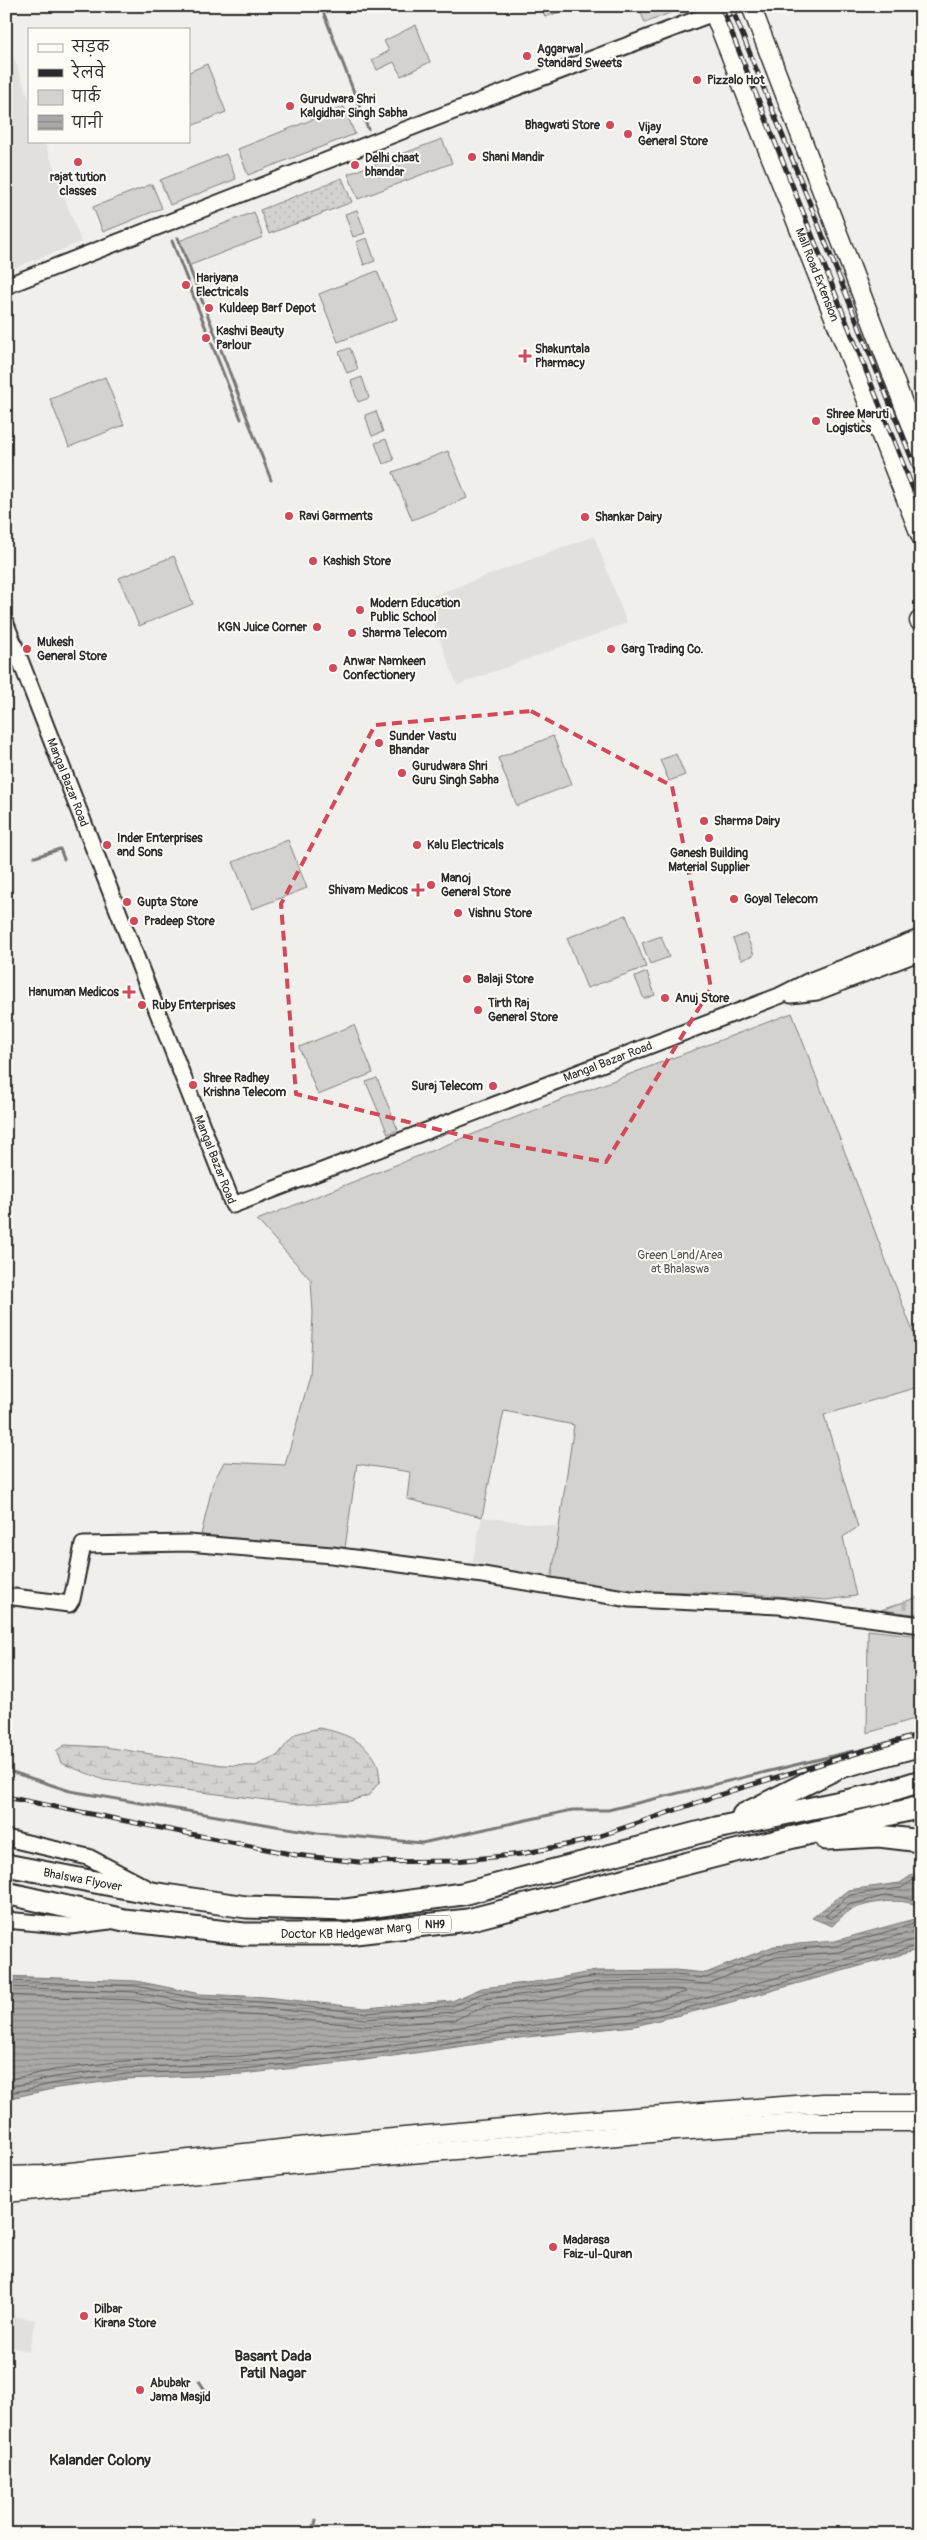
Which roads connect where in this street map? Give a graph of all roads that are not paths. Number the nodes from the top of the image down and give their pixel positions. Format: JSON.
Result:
{"nodes":[{"id":1,"x":732,"y":6,"type":"edge"},
{"id":2,"x":751,"y":6,"type":"edge"},
{"id":3,"x":712,"y":10,"type":"edge"},
{"id":4,"x":6,"y":286,"type":"edge"},
{"id":5,"x":921,"y":450,"type":"edge"},
{"id":6,"x":921,"y":537,"type":"edge"},
{"id":7,"x":6,"y":624,"type":"edge"},
{"id":8,"x":921,"y":937,"type":"edge"},
{"id":9,"x":921,"y":952,"type":"edge"},
{"id":10,"x":779,"y":996,"type":"junction"},
{"id":11,"x":6,"y":1596,"type":"edge"},
{"id":12,"x":921,"y":1626,"type":"edge"},
{"id":13,"x":921,"y":1745,"type":"edge"},
{"id":14,"x":921,"y":1781,"type":"edge"},
{"id":15,"x":921,"y":1807,"type":"edge"},
{"id":16,"x":716,"y":1828,"type":"junction"},
{"id":17,"x":6,"y":1838,"type":"edge"},
{"id":18,"x":914,"y":1840,"type":"edge"},
{"id":19,"x":739,"y":1850,"type":"junction"},
{"id":20,"x":6,"y":1865,"type":"edge"},
{"id":21,"x":6,"y":1893,"type":"edge"},
{"id":22,"x":158,"y":1894,"type":"junction"},
{"id":23,"x":6,"y":1920,"type":"edge"},
{"id":24,"x":124,"y":1920,"type":"junction"},
{"id":25,"x":921,"y":2103,"type":"edge"},
{"id":26,"x":921,"y":2122,"type":"edge"},
{"id":27,"x":6,"y":2176,"type":"edge"},
{"id":28,"x":6,"y":2193,"type":"edge"}],
"edges":[{"from":1,"to":3,"type":"street"},
{"from":2,"to":5,"type":"main road"},
{"from":3,"to":4,"type":"street"},
{"from":3,"to":6,"type":"main road","name":"Mall Road Extension"},
{"from":7,"to":10,"type":"street","name":"Mangal Bazar Road"},
{"from":8,"to":10,"type":"street"},
{"from":9,"to":10,"type":"street"},
{"from":11,"to":12,"type":"street"},
{"from":13,"to":16,"type":"highway"},
{"from":14,"to":16,"type":"highway"},
{"from":15,"to":19,"type":"highway"},
{"from":16,"to":22,"type":"highway","name":"Doctor KB Hedgewar Marg","number":"NH9"},
{"from":17,"to":22,"type":"street"},
{"from":18,"to":19,"type":"highway"},
{"from":19,"to":24,"type":"highway","name":"Doctor KB Hedgewar Marg","number":"NH9"},
{"from":20,"to":22,"type":"highway","name":"Bhalswa Flyover","number":"NH9"},
{"from":21,"to":24,"type":"highway"},
{"from":23,"to":24,"type":"street"},
{"from":25,"to":27,"type":"main road"},
{"from":26,"to":28,"type":"main road"}]}
